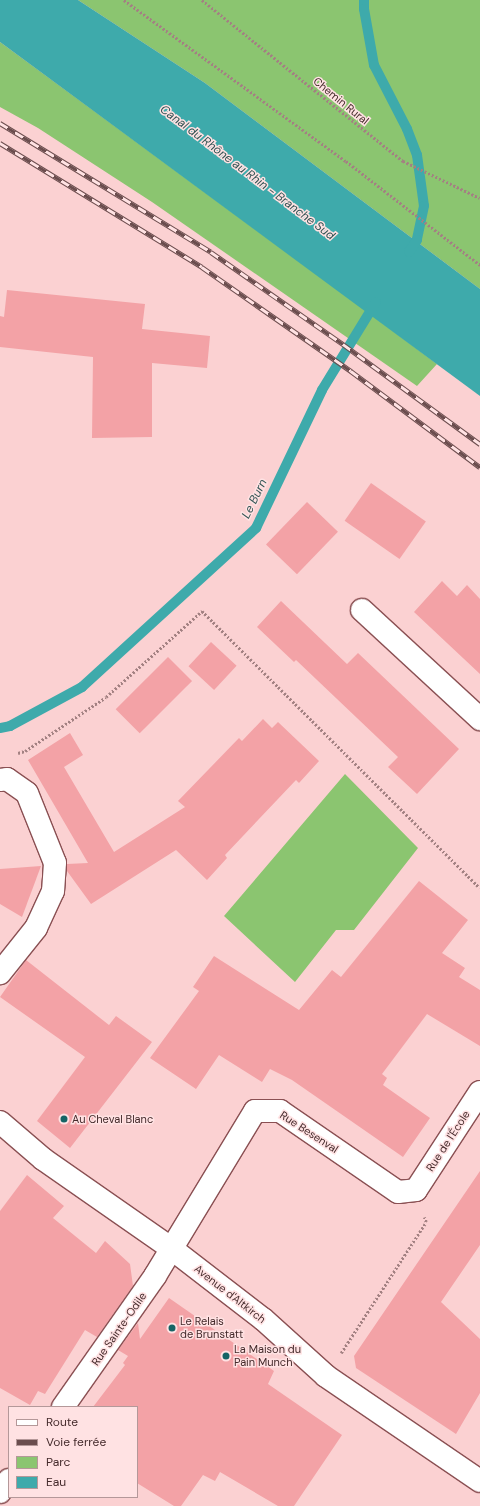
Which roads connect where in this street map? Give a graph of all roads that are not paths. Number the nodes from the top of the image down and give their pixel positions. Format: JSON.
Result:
{"nodes":[{"id":1,"x":362,"y":610,"type":"dead end"},
{"id":2,"x":480,"y":719,"type":"edge"},
{"id":3,"x":3,"y":780,"type":"edge"},
{"id":4,"x":0,"y":973,"type":"edge"},
{"id":5,"x":480,"y":1092,"type":"edge"},
{"id":6,"x":0,"y":1122,"type":"edge"},
{"id":7,"x":416,"y":1190,"type":"joint"},
{"id":8,"x":172,"y":1249,"type":"junction"},
{"id":9,"x":64,"y":1406,"type":"edge"},
{"id":10,"x":8,"y":1481,"type":"edge"},
{"id":11,"x":480,"y":1481,"type":"edge"},
{"id":12,"x":0,"y":1492,"type":"edge"}],
"edges":[{"from":1,"to":2,"type":"street"},
{"from":3,"to":4,"type":"street"},
{"from":5,"to":7,"type":"street","name":"Rue de l'École"},
{"from":6,"to":8,"type":"street","name":"Avenue d'Altkirch"},
{"from":7,"to":8,"type":"street","name":"Rue Besenval"},
{"from":8,"to":9,"type":"street","name":"Rue Sainte-Odile"},
{"from":8,"to":11,"type":"street","name":"Avenue d'Altkirch"},
{"from":10,"to":12,"type":"street"}]}
